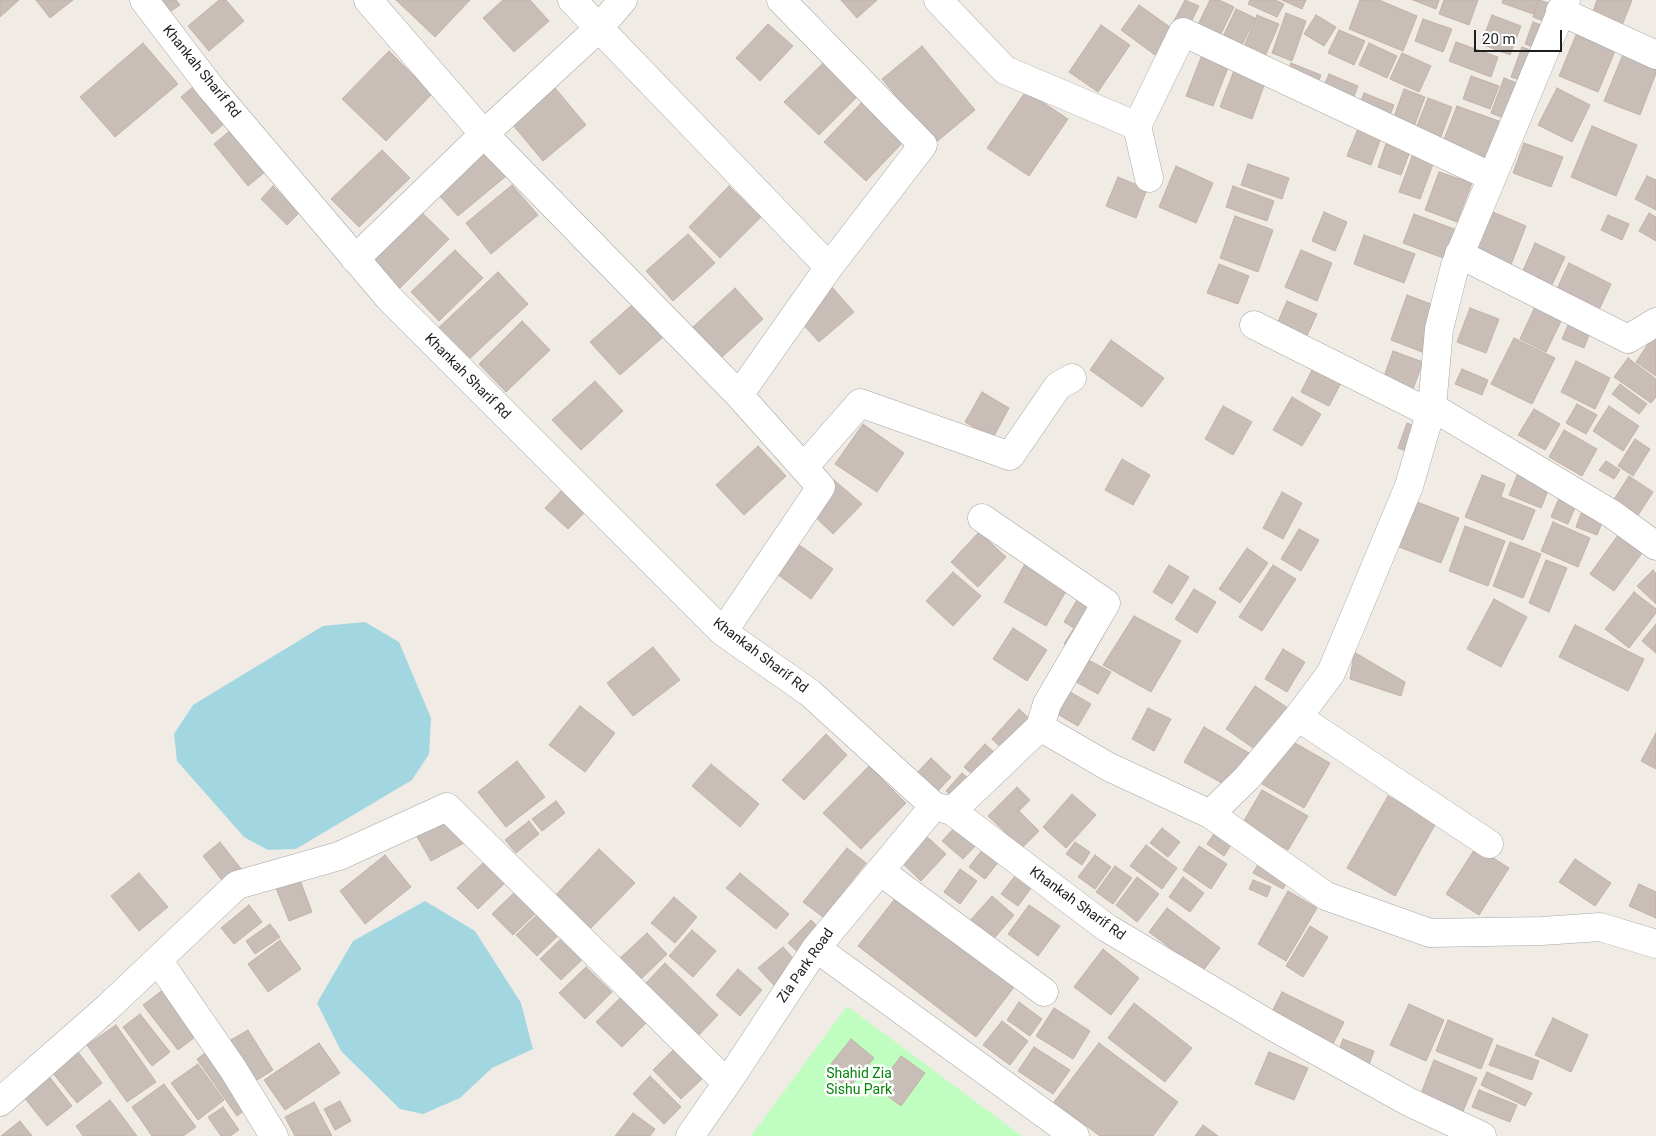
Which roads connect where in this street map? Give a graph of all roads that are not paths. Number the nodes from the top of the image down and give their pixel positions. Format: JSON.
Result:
{"nodes":[{"id":1,"x":144,"y":0,"type":"edge"},
{"id":2,"x":368,"y":0,"type":"edge"},
{"id":3,"x":572,"y":0,"type":"edge"},
{"id":4,"x":623,"y":0,"type":"edge"},
{"id":5,"x":781,"y":0,"type":"edge"},
{"id":6,"x":938,"y":0,"type":"edge"},
{"id":7,"x":1563,"y":6,"type":"edge"},
{"id":8,"x":598,"y":28,"type":"junction"},
{"id":9,"x":1656,"y":55,"type":"edge"},
{"id":10,"x":1137,"y":126,"type":"junction"},
{"id":11,"x":484,"y":134,"type":"junction"},
{"id":12,"x":1492,"y":177,"type":"junction"},
{"id":13,"x":1149,"y":178,"type":"dead end"},
{"id":14,"x":1459,"y":254,"type":"junction"},
{"id":15,"x":356,"y":259,"type":"junction"},
{"id":16,"x":829,"y":268,"type":"junction"},
{"id":17,"x":1656,"y":322,"type":"edge"},
{"id":18,"x":1254,"y":325,"type":"dead end"},
{"id":19,"x":1072,"y":378,"type":"dead end"},
{"id":20,"x":739,"y":395,"type":"junction"},
{"id":21,"x":1431,"y":410,"type":"junction"},
{"id":22,"x":804,"y":468,"type":"junction"},
{"id":23,"x":982,"y":518,"type":"dead end"},
{"id":24,"x":1656,"y":546,"type":"edge"},
{"id":25,"x":723,"y":632,"type":"junction"},
{"id":26,"x":1298,"y":717,"type":"junction"},
{"id":27,"x":1040,"y":726,"type":"junction"},
{"id":28,"x":943,"y":808,"type":"junction"},
{"id":29,"x":1210,"y":814,"type":"junction"},
{"id":30,"x":1489,"y":844,"type":"dead end"},
{"id":31,"x":880,"y":871,"type":"junction"},
{"id":32,"x":1656,"y":944,"type":"edge"},
{"id":33,"x":816,"y":948,"type":"junction"},
{"id":34,"x":158,"y":960,"type":"junction"},
{"id":35,"x":1044,"y":992,"type":"dead end"},
{"id":36,"x":727,"y":1083,"type":"junction"},
{"id":37,"x":0,"y":1102,"type":"edge"},
{"id":38,"x":274,"y":1136,"type":"edge"},
{"id":39,"x":690,"y":1136,"type":"edge"},
{"id":40,"x":1076,"y":1136,"type":"edge"},
{"id":41,"x":1482,"y":1136,"type":"edge"}],
"edges":[{"from":1,"to":15,"type":"street","name":"Khankah Sharif Rd"},
{"from":2,"to":11,"type":"street"},
{"from":3,"to":8,"type":"street"},
{"from":4,"to":8,"type":"street"},
{"from":5,"to":16,"type":"street"},
{"from":6,"to":10,"type":"street"},
{"from":7,"to":9,"type":"street"},
{"from":7,"to":12,"type":"street"},
{"from":8,"to":11,"type":"street"},
{"from":8,"to":16,"type":"street"},
{"from":10,"to":12,"type":"street"},
{"from":10,"to":13,"type":"street"},
{"from":11,"to":15,"type":"street"},
{"from":11,"to":20,"type":"street"},
{"from":12,"to":14,"type":"street"},
{"from":14,"to":17,"type":"street"},
{"from":14,"to":21,"type":"street"},
{"from":15,"to":25,"type":"street","name":"Khankah Sharif Rd"},
{"from":16,"to":20,"type":"street"},
{"from":18,"to":21,"type":"street"},
{"from":19,"to":22,"type":"street"},
{"from":20,"to":22,"type":"street"},
{"from":21,"to":24,"type":"street"},
{"from":21,"to":26,"type":"street"},
{"from":22,"to":25,"type":"street"},
{"from":23,"to":27,"type":"street"},
{"from":25,"to":28,"type":"street","name":"Khankah Sharif Rd"},
{"from":26,"to":29,"type":"street"},
{"from":26,"to":30,"type":"street"},
{"from":27,"to":28,"type":"street","name":"Zia Park Road"},
{"from":27,"to":29,"type":"street"},
{"from":28,"to":31,"type":"street","name":"Zia Park Road"},
{"from":28,"to":41,"type":"street","name":"Khankah Sharif Rd"},
{"from":29,"to":32,"type":"street"},
{"from":31,"to":33,"type":"street","name":"Zia Park Road"},
{"from":31,"to":35,"type":"street"},
{"from":33,"to":36,"type":"street","name":"Zia Park Road"},
{"from":33,"to":40,"type":"street"},
{"from":34,"to":36,"type":"street"},
{"from":34,"to":37,"type":"street"},
{"from":34,"to":38,"type":"street"},
{"from":36,"to":39,"type":"street","name":"Zia Park Road"}]}
